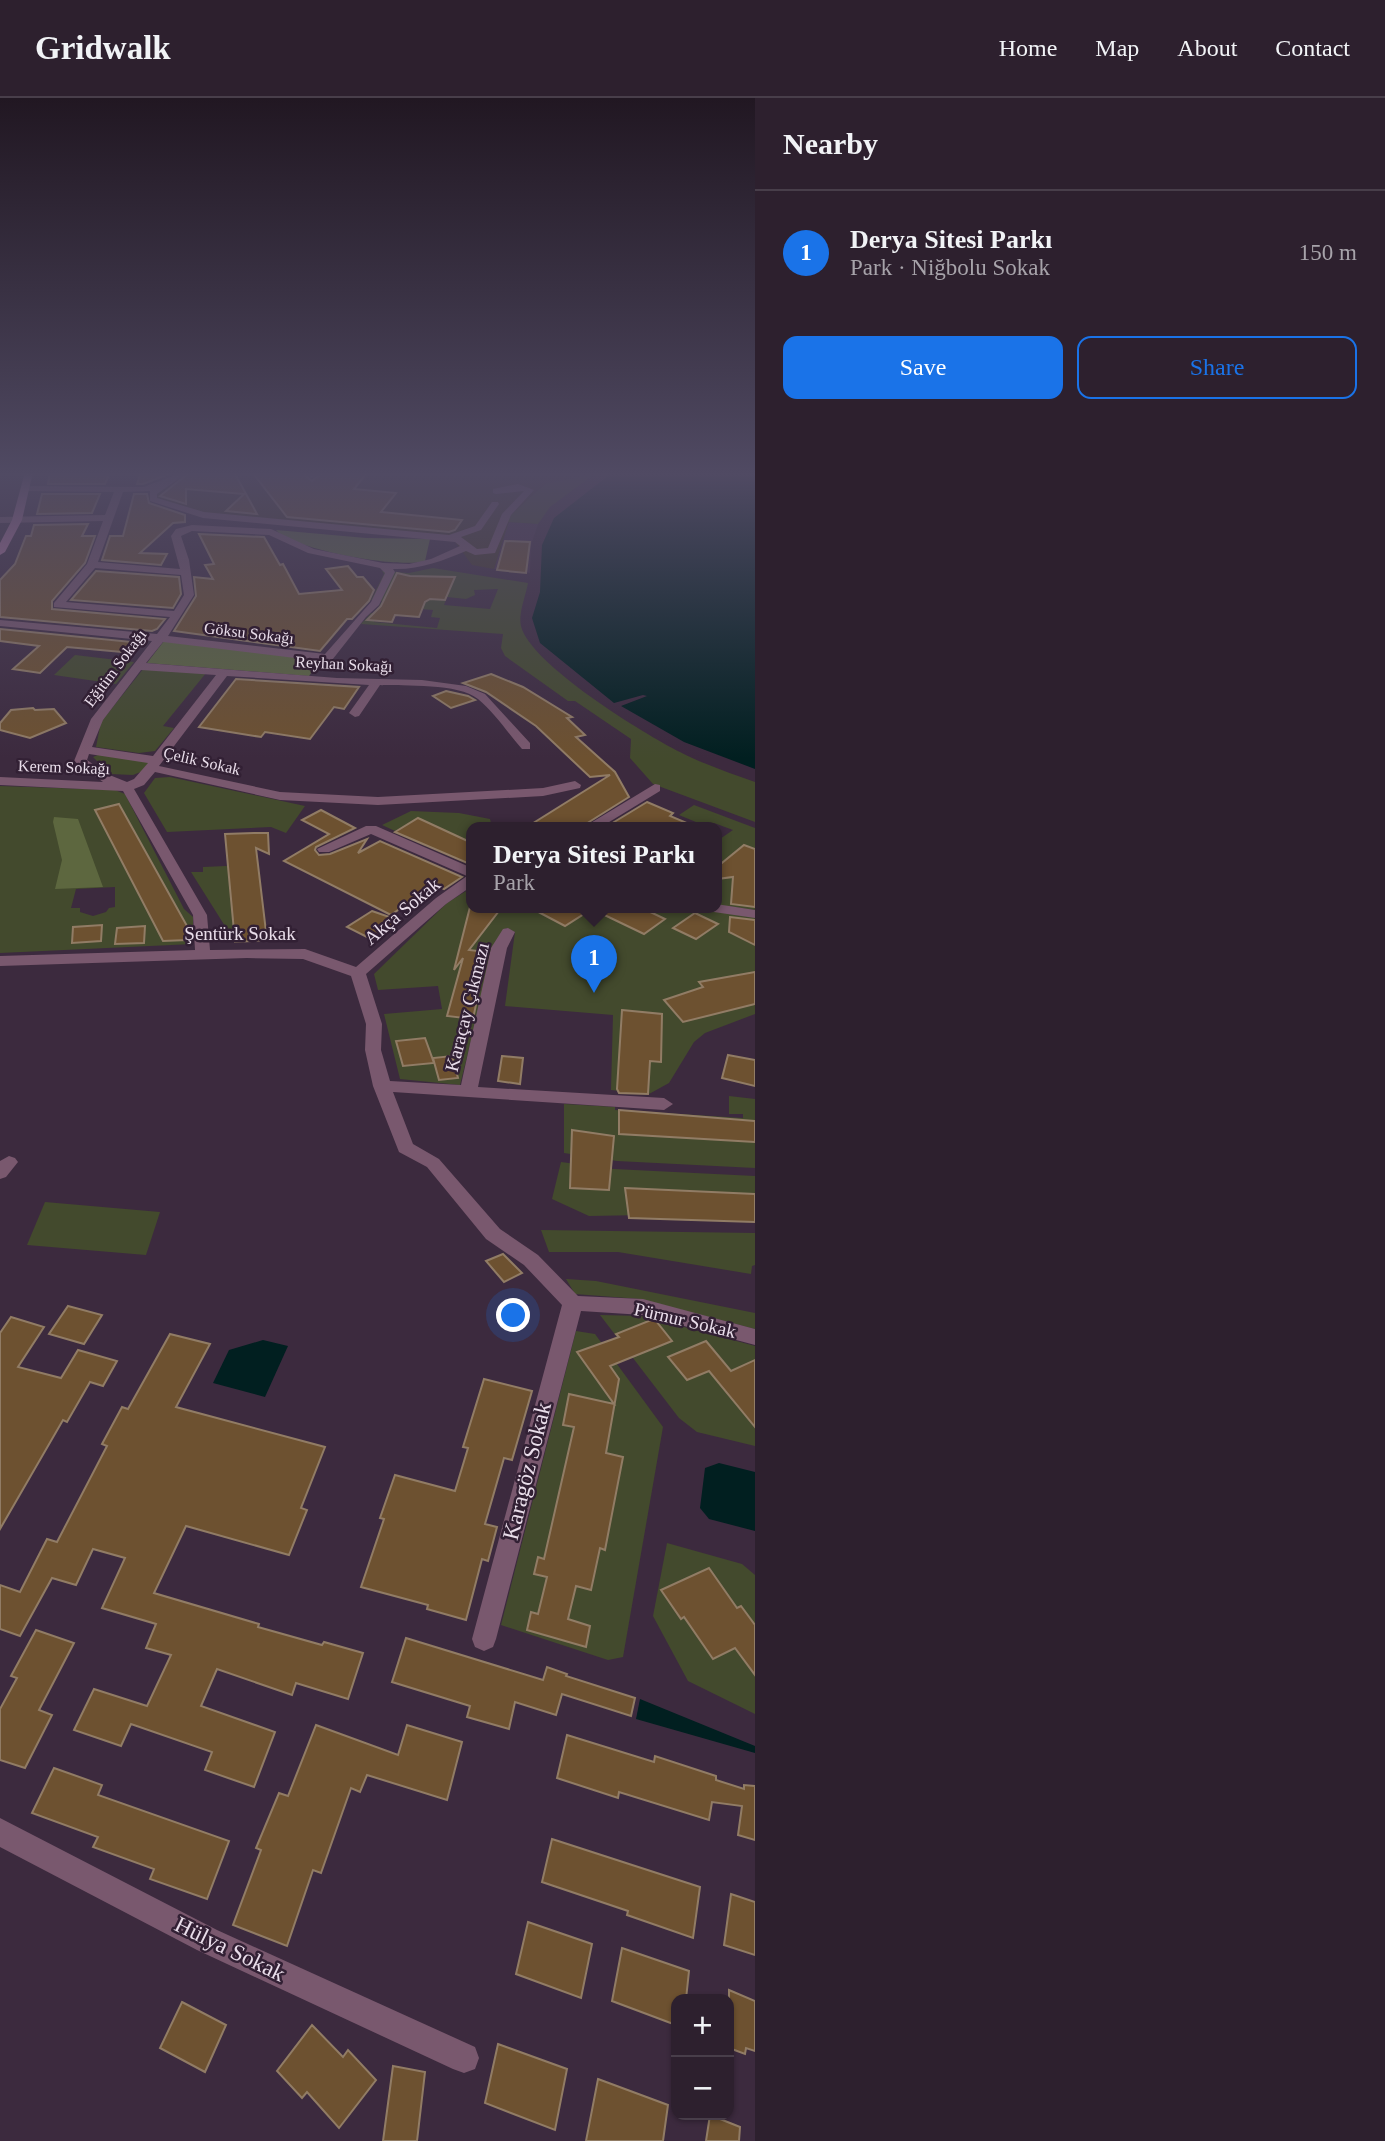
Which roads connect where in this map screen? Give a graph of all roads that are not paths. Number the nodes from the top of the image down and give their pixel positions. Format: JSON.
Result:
{"nodes":[{"id":1,"x":90,"y":567,"type":"edge"},
{"id":2,"x":123,"y":567,"type":"edge"},
{"id":3,"x":185,"y":567,"type":"edge"},
{"id":4,"x":385,"y":567,"type":"edge"},
{"id":5,"x":186,"y":572,"type":"junction"},
{"id":6,"x":177,"y":614,"type":"junction"},
{"id":7,"x":0,"y":623,"type":"edge"},
{"id":8,"x":160,"y":638,"type":"junction"},
{"id":9,"x":327,"y":658,"type":"junction"},
{"id":10,"x":137,"y":666,"type":"junction"},
{"id":11,"x":224,"y":672,"type":"junction"},
{"id":12,"x":313,"y":679,"type":"junction"},
{"id":13,"x":377,"y":682,"type":"junction"},
{"id":14,"x":355,"y":713,"type":"dead end"},
{"id":15,"x":526,"y":746,"type":"dead end"},
{"id":16,"x":86,"y":750,"type":"junction"},
{"id":17,"x":154,"y":764,"type":"junction"},
{"id":18,"x":0,"y":781,"type":"edge"},
{"id":19,"x":575,"y":785,"type":"dead end"},
{"id":20,"x":127,"y":787,"type":"junction"},
{"id":21,"x":655,"y":788,"type":"dead end"},
{"id":22,"x":599,"y":822,"type":"edge"},
{"id":23,"x":324,"y":849,"type":"dead end"},
{"id":24,"x":466,"y":871,"type":"edge"},
{"id":25,"x":466,"y":883,"type":"edge"},
{"id":26,"x":722,"y":910,"type":"edge"},
{"id":27,"x":755,"y":915,"type":"edge"},
{"id":28,"x":508,"y":932,"type":"dead end"},
{"id":29,"x":203,"y":954,"type":"junction"},
{"id":30,"x":0,"y":961,"type":"edge"},
{"id":31,"x":358,"y":973,"type":"junction"},
{"id":32,"x":382,"y":1086,"type":"junction"},
{"id":33,"x":468,"y":1092,"type":"junction"},
{"id":34,"x":664,"y":1104,"type":"dead end"},
{"id":35,"x":573,"y":1303,"type":"junction"},
{"id":36,"x":755,"y":1337,"type":"edge"},
{"id":37,"x":484,"y":1639,"type":"dead end"},
{"id":38,"x":0,"y":1832,"type":"edge"},
{"id":39,"x":464,"y":2057,"type":"dead end"}],
"edges":[{"from":1,"to":6,"type":"street"},
{"from":2,"to":5,"type":"street"},
{"from":3,"to":5,"type":"street","name":"Eğitim Sokağı"},
{"from":4,"to":9,"type":"street"},
{"from":5,"to":6,"type":"street","name":"Eğitim Sokağı"},
{"from":6,"to":8,"type":"street","name":"Eğitim Sokağı"},
{"from":7,"to":8,"type":"street","name":"Göksu Sokağı"},
{"from":8,"to":9,"type":"street","name":"Göksu Sokağı"},
{"from":8,"to":10,"type":"street","name":"Eğitim Sokağı"},
{"from":9,"to":12,"type":"street"},
{"from":10,"to":11,"type":"street","name":"Reyhan Sokağı"},
{"from":10,"to":16,"type":"street","name":"Eğitim Sokağı"},
{"from":11,"to":12,"type":"street","name":"Reyhan Sokağı"},
{"from":11,"to":17,"type":"street"},
{"from":12,"to":13,"type":"street","name":"Reyhan Sokağı"},
{"from":13,"to":14,"type":"street"},
{"from":13,"to":15,"type":"street","name":"Reyhan Sokağı"},
{"from":16,"to":17,"type":"street","name":"Çelik Sokak"},
{"from":16,"to":20,"type":"street"},
{"from":17,"to":19,"type":"street","name":"Çelik Sokak"},
{"from":17,"to":20,"type":"street"},
{"from":18,"to":20,"type":"street","name":"Kerem Sokağı"},
{"from":20,"to":29,"type":"street"},
{"from":21,"to":22,"type":"street"},
{"from":23,"to":24,"type":"street"},
{"from":25,"to":31,"type":"street","name":"Akça Sokak"},
{"from":26,"to":27,"type":"street"},
{"from":28,"to":33,"type":"street","name":"Karaçay Çıkmazı"},
{"from":29,"to":30,"type":"street","name":"Şentürk Sokak"},
{"from":29,"to":31,"type":"street","name":"Şentürk Sokak"},
{"from":31,"to":32,"type":"street"},
{"from":32,"to":33,"type":"street"},
{"from":32,"to":35,"type":"street"},
{"from":33,"to":34,"type":"street"},
{"from":35,"to":36,"type":"street","name":"Pürnur Sokak"},
{"from":35,"to":37,"type":"street","name":"Karagöz Sokak"},
{"from":38,"to":39,"type":"street","name":"Hülya Sokak"}]}
